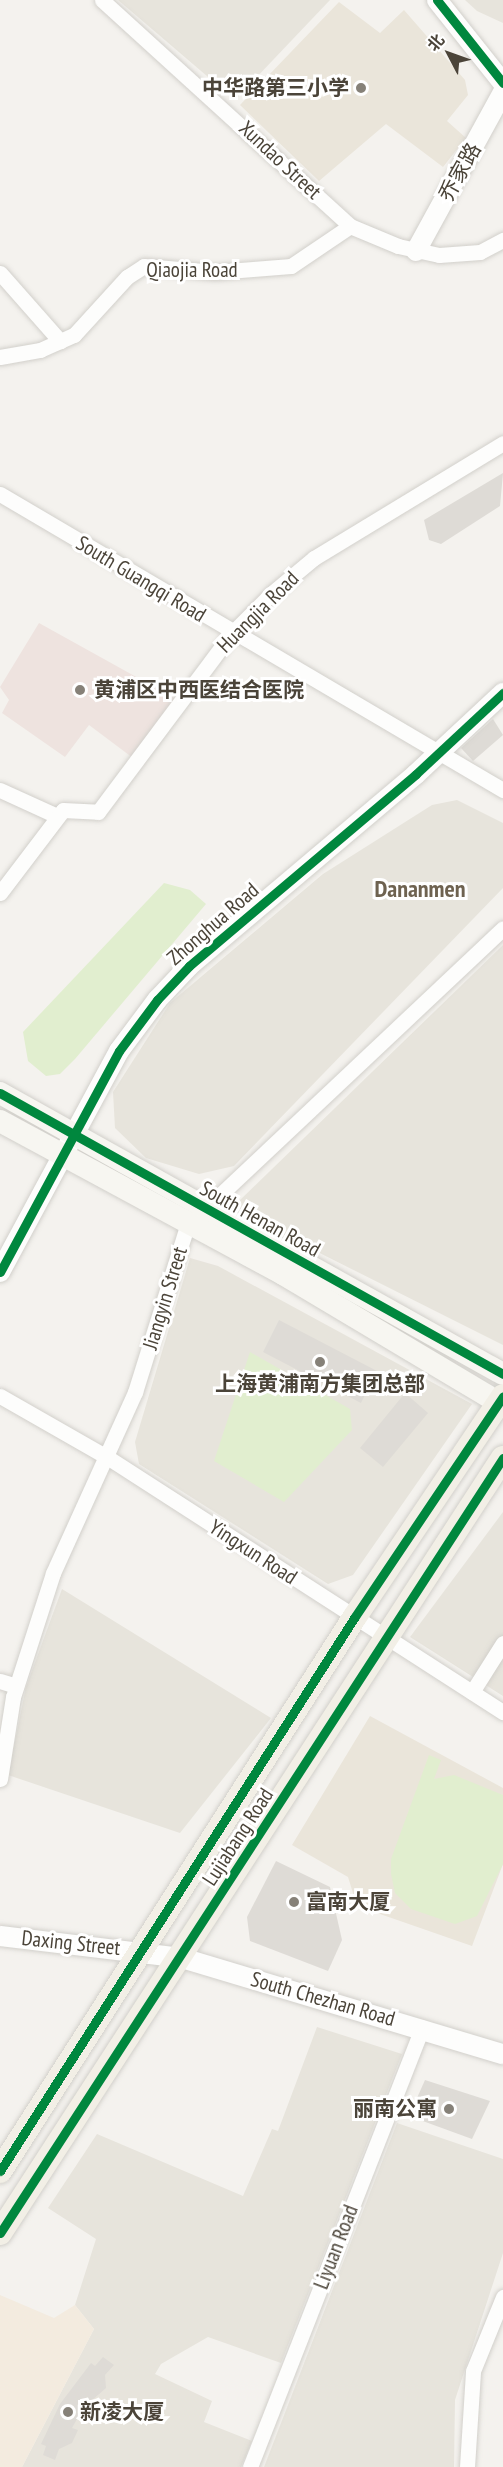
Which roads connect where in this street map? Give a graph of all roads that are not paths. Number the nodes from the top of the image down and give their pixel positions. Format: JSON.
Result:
{"nodes":[{"id":1,"x":102,"y":0,"type":"edge"},
{"id":2,"x":437,"y":0,"type":"edge"},
{"id":3,"x":503,"y":83,"type":"edge"},
{"id":4,"x":503,"y":92,"type":"edge"},
{"id":5,"x":350,"y":226,"type":"junction"},
{"id":6,"x":503,"y":240,"type":"edge"},
{"id":7,"x":416,"y":251,"type":"junction"},
{"id":8,"x":0,"y":273,"type":"edge"},
{"id":9,"x":60,"y":341,"type":"junction"},
{"id":10,"x":0,"y":357,"type":"edge"},
{"id":11,"x":503,"y":443,"type":"edge"},
{"id":12,"x":0,"y":494,"type":"edge"},
{"id":13,"x":231,"y":634,"type":"junction"},
{"id":14,"x":503,"y":693,"type":"edge"},
{"id":15,"x":439,"y":754,"type":"junction"},
{"id":16,"x":0,"y":790,"type":"edge"},
{"id":17,"x":503,"y":790,"type":"edge"},
{"id":18,"x":57,"y":816,"type":"junction"},
{"id":19,"x":0,"y":893,"type":"edge"},
{"id":20,"x":503,"y":928,"type":"edge"},
{"id":21,"x":0,"y":1093,"type":"edge"},
{"id":22,"x":0,"y":1121,"type":"edge"},
{"id":23,"x":65,"y":1144,"type":"junction"},
{"id":24,"x":206,"y":1207,"type":"junction"},
{"id":25,"x":187,"y":1227,"type":"junction"},
{"id":26,"x":0,"y":1272,"type":"edge"},
{"id":27,"x":503,"y":1374,"type":"edge"},
{"id":28,"x":0,"y":1396,"type":"edge"},
{"id":29,"x":501,"y":1401,"type":"edge"},
{"id":30,"x":107,"y":1457,"type":"junction"},
{"id":31,"x":503,"y":1458,"type":"edge"},
{"id":32,"x":354,"y":1618,"type":"junction"},
{"id":33,"x":386,"y":1640,"type":"junction"},
{"id":34,"x":503,"y":1643,"type":"edge"},
{"id":35,"x":0,"y":1681,"type":"edge"},
{"id":36,"x":16,"y":1686,"type":"junction"},
{"id":37,"x":472,"y":1692,"type":"junction"},
{"id":38,"x":503,"y":1712,"type":"edge"},
{"id":39,"x":0,"y":1779,"type":"edge"},
{"id":40,"x":0,"y":1936,"type":"edge"},
{"id":41,"x":142,"y":1950,"type":"junction"},
{"id":42,"x":182,"y":1958,"type":"junction"},
{"id":43,"x":422,"y":2027,"type":"junction"},
{"id":44,"x":503,"y":2054,"type":"edge"},
{"id":45,"x":0,"y":2171,"type":"edge"},
{"id":46,"x":0,"y":2234,"type":"edge"},
{"id":47,"x":503,"y":2297,"type":"edge"},
{"id":48,"x":497,"y":2324,"type":"edge"},
{"id":49,"x":250,"y":2467,"type":"edge"},
{"id":50,"x":467,"y":2467,"type":"edge"}],
"edges":[{"from":1,"to":5,"type":"street","name":"Xundao Street"},
{"from":2,"to":3,"type":"street"},
{"from":4,"to":7,"type":"street","name":"乔家路"},
{"from":5,"to":7,"type":"street"},
{"from":5,"to":9,"type":"street","name":"Qiaojia Road"},
{"from":6,"to":7,"type":"street"},
{"from":8,"to":9,"type":"street"},
{"from":9,"to":10,"type":"street","name":"Qiaojia Road"},
{"from":11,"to":13,"type":"street","name":"Huangjia Road"},
{"from":12,"to":13,"type":"street","name":"South Guangqi Road"},
{"from":13,"to":15,"type":"street","name":"South Guangqi Road"},
{"from":13,"to":18,"type":"street","name":"Huangjia Road"},
{"from":14,"to":15,"type":"street","name":"Zhonghua Road"},
{"from":15,"to":17,"type":"street","name":"South Guangqi Road"},
{"from":15,"to":23,"type":"street","name":"Zhonghua Road"},
{"from":16,"to":18,"type":"street"},
{"from":18,"to":19,"type":"street"},
{"from":20,"to":24,"type":"street","name":"Jiangyin Street"},
{"from":21,"to":23,"type":"main road","name":"South Henan Road"},
{"from":22,"to":23,"type":"main road","name":"South Henan Road"},
{"from":23,"to":24,"type":"main road","name":"South Henan Road"},
{"from":23,"to":25,"type":"main road","name":"South Henan Road"},
{"from":23,"to":26,"type":"street","name":"Zhonghua Road"},
{"from":24,"to":25,"type":"street","name":"Jiangyin Street"},
{"from":24,"to":27,"type":"main road","name":"South Henan Road"},
{"from":25,"to":29,"type":"main road","name":"South Henan Road"},
{"from":25,"to":30,"type":"street","name":"Jiangyin Street"},
{"from":28,"to":30,"type":"street","name":"Yingxun Road"},
{"from":29,"to":32,"type":"main road","name":"Lujiabang Road"},
{"from":30,"to":32,"type":"street","name":"Yingxun Road"},
{"from":30,"to":36,"type":"street","name":"Jiangyin Street"},
{"from":31,"to":33,"type":"main road","name":"Lujiabang Road"},
{"from":32,"to":33,"type":"street","name":"Yingxun Road"},
{"from":32,"to":41,"type":"main road","name":"Lujiabang Road"},
{"from":33,"to":37,"type":"street","name":"Yingxun Road"},
{"from":33,"to":42,"type":"main road","name":"Lujiabang Road"},
{"from":34,"to":37,"type":"street"},
{"from":35,"to":36,"type":"street"},
{"from":36,"to":39,"type":"street","name":"Jiangyin Street"},
{"from":37,"to":38,"type":"street","name":"Yingxun Road"},
{"from":40,"to":41,"type":"street","name":"Daxing Street"},
{"from":41,"to":42,"type":"street","name":"South Chezhan Road"},
{"from":41,"to":45,"type":"main road","name":"Lujiabang Road"},
{"from":42,"to":43,"type":"street","name":"South Chezhan Road"},
{"from":42,"to":46,"type":"main road","name":"Lujiabang Road"},
{"from":43,"to":44,"type":"street","name":"South Chezhan Road"},
{"from":43,"to":49,"type":"street","name":"Liyuan Road"},
{"from":47,"to":48,"type":"street"},
{"from":48,"to":50,"type":"street"}]}
